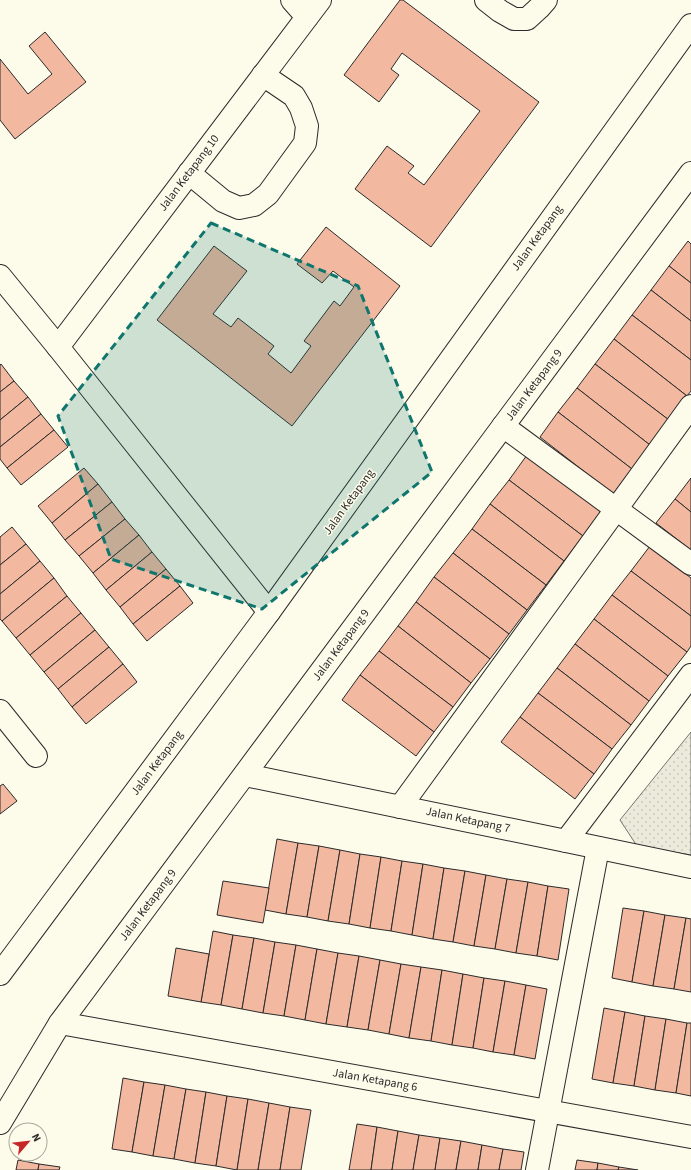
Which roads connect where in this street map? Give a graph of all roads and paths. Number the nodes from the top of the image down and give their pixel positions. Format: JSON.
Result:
{"nodes":[{"id":1,"x":292,"y":0,"type":"edge"},
{"id":2,"x":486,"y":0,"type":"edge"},
{"id":3,"x":546,"y":0,"type":"edge"},
{"id":4,"x":313,"y":8,"type":"edge"},
{"id":5,"x":689,"y":31,"type":"edge"},
{"id":6,"x":263,"y":75,"type":"junction"},
{"id":7,"x":189,"y":173,"type":"junction"},
{"id":8,"x":691,"y":173,"type":"edge"},
{"id":9,"x":0,"y":276,"type":"edge"},
{"id":10,"x":58,"y":347,"type":"junction"},
{"id":11,"x":691,"y":406,"type":"edge"},
{"id":12,"x":503,"y":426,"type":"junction"},
{"id":13,"x":616,"y":509,"type":"junction"},
{"id":14,"x":691,"y":564,"type":"edge"},
{"id":15,"x":269,"y":612,"type":"junction"},
{"id":16,"x":691,"y":675,"type":"edge"},
{"id":17,"x":0,"y":711,"type":"edge"},
{"id":18,"x":36,"y":756,"type":"dead end"},
{"id":19,"x":245,"y":775,"type":"junction"},
{"id":20,"x":400,"y":807,"type":"junction"},
{"id":21,"x":566,"y":840,"type":"junction"},
{"id":22,"x":598,"y":848,"type":"junction"},
{"id":23,"x":691,"y":868,"type":"edge"},
{"id":24,"x":0,"y":974,"type":"edge"},
{"id":25,"x":60,"y":1023,"type":"junction"},
{"id":26,"x":549,"y":1111,"type":"junction"},
{"id":27,"x":0,"y":1123,"type":"edge"},
{"id":28,"x":691,"y":1136,"type":"edge"},
{"id":29,"x":537,"y":1170,"type":"edge"}],
"edges":[{"from":1,"to":4,"type":"street"},
{"from":2,"to":3,"type":"street"},
{"from":4,"to":6,"type":"street","name":"Jalan Ketapang 10"},
{"from":5,"to":15,"type":"street","name":"Jalan Ketapang"},
{"from":6,"to":7,"type":"street","name":"Jalan Ketapang 10"},
{"from":6,"to":7,"type":"street"},
{"from":7,"to":10,"type":"street","name":"Jalan Ketapang 10"},
{"from":8,"to":12,"type":"street","name":"Jalan Ketapang 9"},
{"from":9,"to":10,"type":"street"},
{"from":10,"to":15,"type":"street"},
{"from":11,"to":13,"type":"street"},
{"from":12,"to":13,"type":"street"},
{"from":12,"to":19,"type":"street","name":"Jalan Ketapang 9"},
{"from":13,"to":14,"type":"street"},
{"from":13,"to":20,"type":"street"},
{"from":15,"to":24,"type":"street","name":"Jalan Ketapang"},
{"from":16,"to":21,"type":"street"},
{"from":17,"to":18,"type":"street"},
{"from":19,"to":20,"type":"street","name":"Jalan Ketapang 7"},
{"from":19,"to":25,"type":"street","name":"Jalan Ketapang 9"},
{"from":20,"to":21,"type":"street","name":"Jalan Ketapang 7"},
{"from":21,"to":22,"type":"street","name":"Jalan Ketapang 7"},
{"from":22,"to":23,"type":"street","name":"Jalan Ketapang 7"},
{"from":22,"to":26,"type":"street"},
{"from":25,"to":26,"type":"street","name":"Jalan Ketapang 6"},
{"from":25,"to":27,"type":"street","name":"Jalan Ketapang 9"},
{"from":26,"to":28,"type":"street","name":"Jalan Ketapang 6"},
{"from":26,"to":29,"type":"street"}]}
